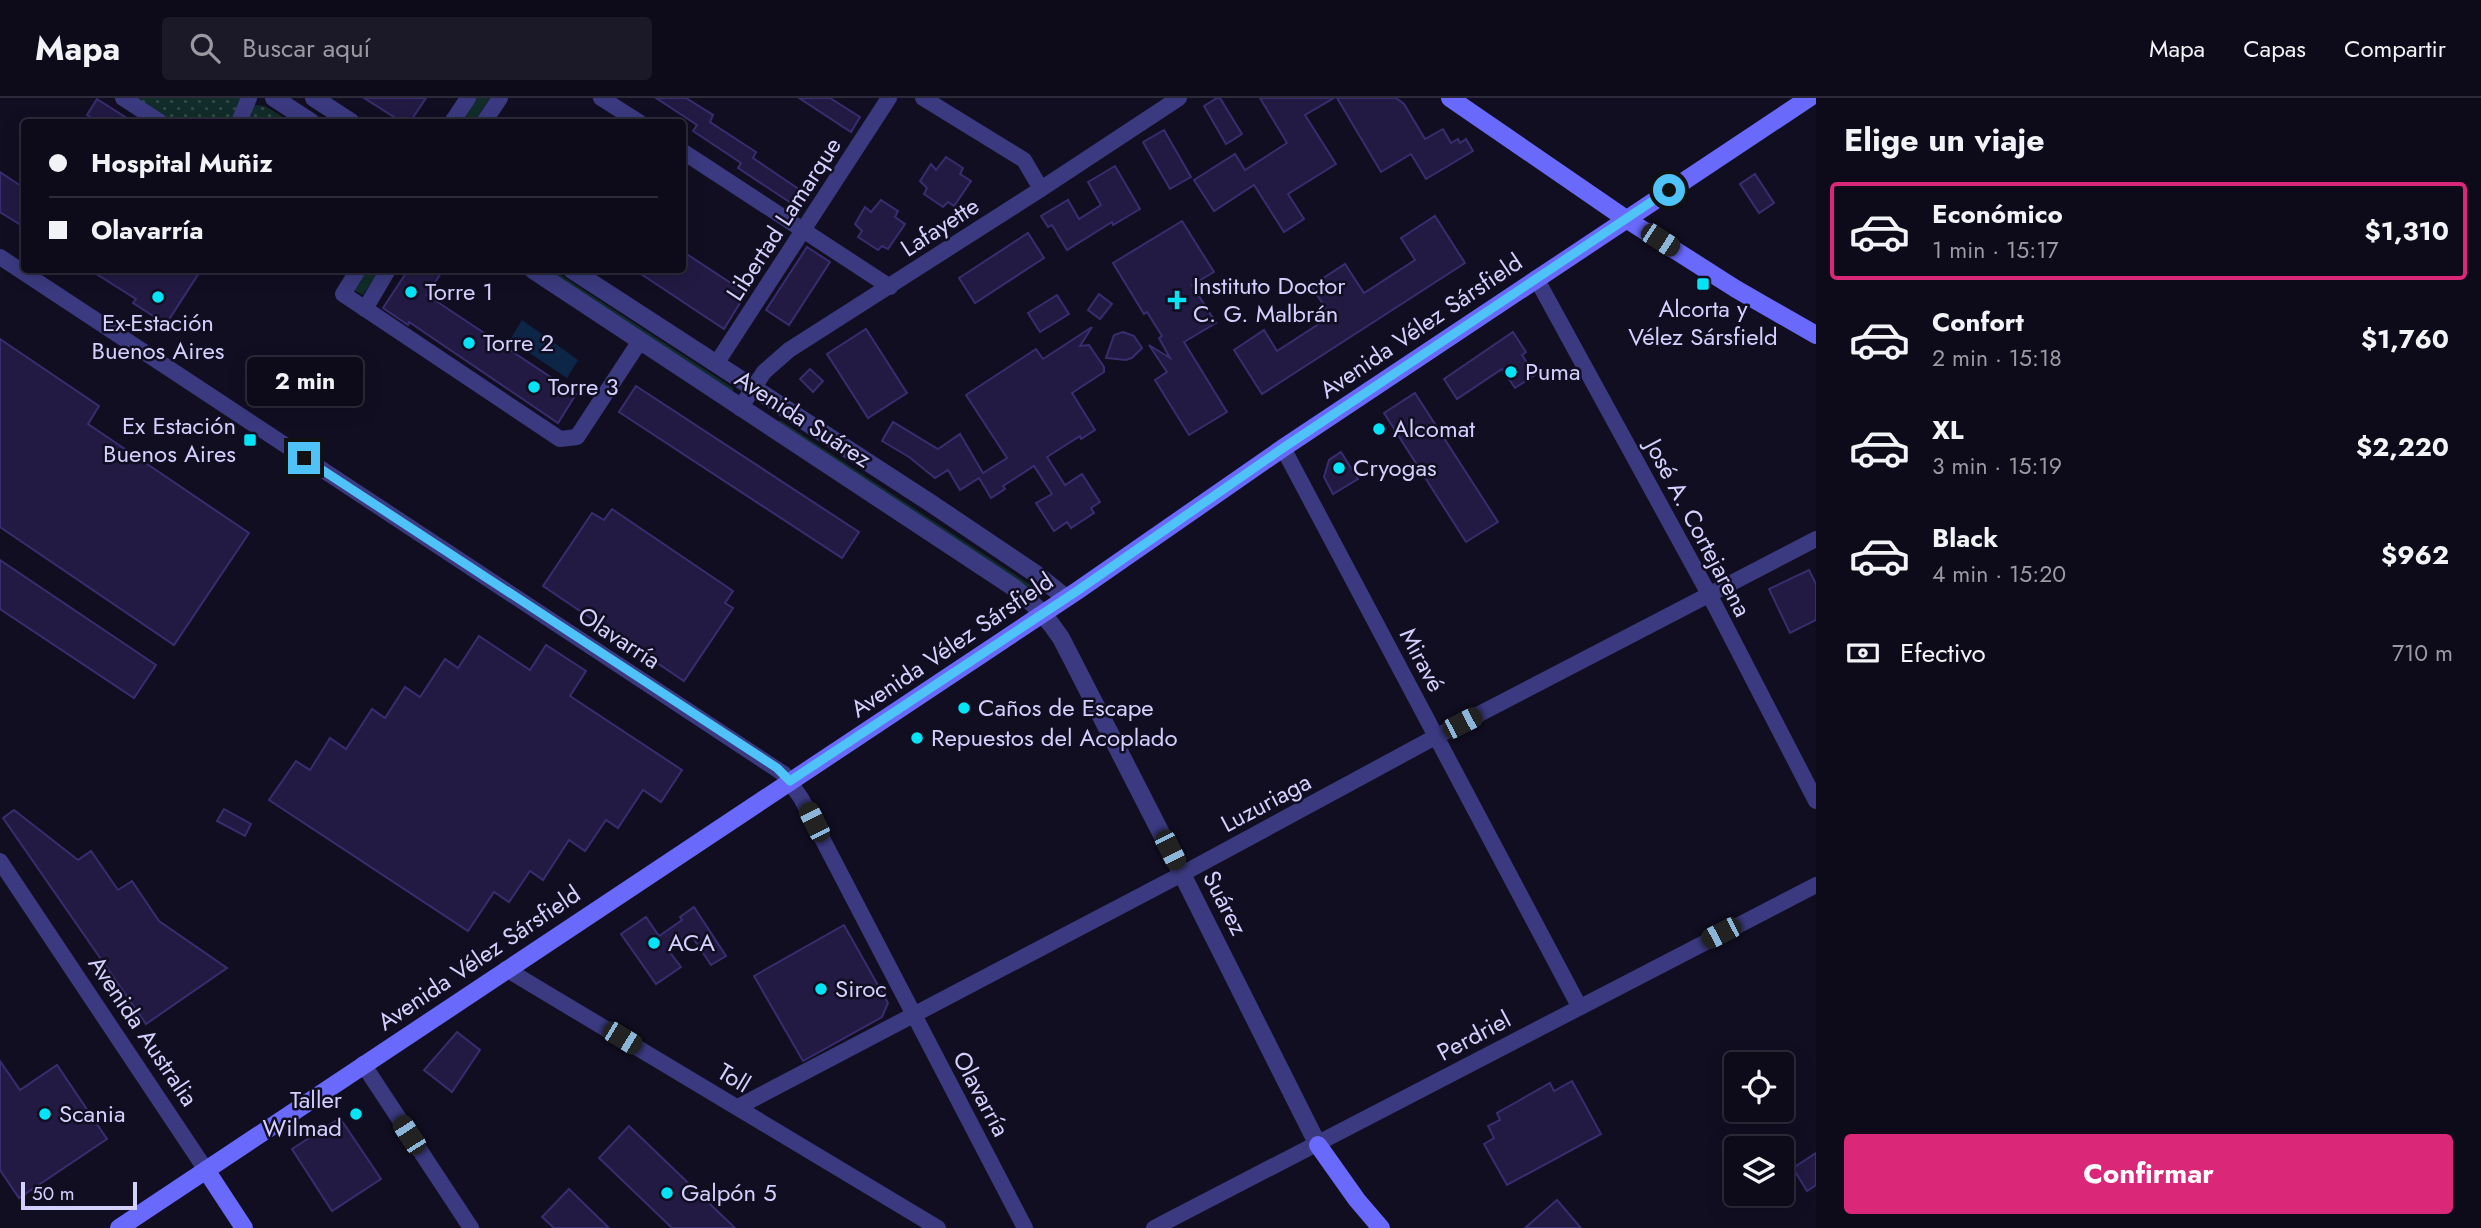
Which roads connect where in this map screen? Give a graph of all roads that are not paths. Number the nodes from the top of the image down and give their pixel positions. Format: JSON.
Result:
{"nodes":[{"id":1,"x":123,"y":98,"type":"edge"},
{"id":2,"x":249,"y":98,"type":"edge"},
{"id":3,"x":274,"y":98,"type":"edge"},
{"id":4,"x":314,"y":98,"type":"edge"},
{"id":5,"x":468,"y":98,"type":"edge"},
{"id":6,"x":500,"y":98,"type":"edge"},
{"id":7,"x":601,"y":98,"type":"edge"},
{"id":8,"x":889,"y":98,"type":"edge"},
{"id":9,"x":923,"y":98,"type":"edge"},
{"id":10,"x":1178,"y":98,"type":"edge"},
{"id":11,"x":1450,"y":98,"type":"edge"},
{"id":12,"x":1809,"y":98,"type":"edge"},
{"id":13,"x":155,"y":119,"type":"edge"},
{"id":14,"x":240,"y":119,"type":"edge"},
{"id":15,"x":306,"y":119,"type":"edge"},
{"id":16,"x":346,"y":119,"type":"edge"},
{"id":17,"x":454,"y":119,"type":"edge"},
{"id":18,"x":486,"y":119,"type":"edge"},
{"id":19,"x":634,"y":119,"type":"edge"},
{"id":20,"x":686,"y":154,"type":"edge"},
{"id":21,"x":1041,"y":189,"type":"junction"},
{"id":22,"x":1626,"y":219,"type":"junction"},
{"id":23,"x":804,"y":231,"type":"junction"},
{"id":24,"x":0,"y":257,"type":"edge"},
{"id":25,"x":21,"y":271,"type":"edge"},
{"id":26,"x":24,"y":273,"type":"edge"},
{"id":27,"x":356,"y":273,"type":"edge"},
{"id":28,"x":384,"y":273,"type":"edge"},
{"id":29,"x":538,"y":273,"type":"edge"},
{"id":30,"x":577,"y":273,"type":"edge"},
{"id":31,"x":1536,"y":278,"type":"junction"},
{"id":32,"x":890,"y":287,"type":"junction"},
{"id":33,"x":365,"y":309,"type":"junction"},
{"id":34,"x":1816,"y":335,"type":"edge"},
{"id":35,"x":640,"y":341,"type":"junction"},
{"id":36,"x":716,"y":364,"type":"junction"},
{"id":37,"x":752,"y":388,"type":"junction"},
{"id":38,"x":740,"y":408,"type":"junction"},
{"id":39,"x":1283,"y":448,"type":"junction"},
{"id":40,"x":1816,"y":539,"type":"edge"},
{"id":41,"x":1710,"y":596,"type":"junction"},
{"id":42,"x":1066,"y":598,"type":"junction"},
{"id":43,"x":1044,"y":613,"type":"junction"},
{"id":44,"x":1437,"y":736,"type":"junction"},
{"id":45,"x":790,"y":781,"type":"junction"},
{"id":46,"x":1816,"y":801,"type":"edge"},
{"id":47,"x":0,"y":861,"type":"edge"},
{"id":48,"x":1182,"y":874,"type":"junction"},
{"id":49,"x":1816,"y":885,"type":"edge"},
{"id":50,"x":506,"y":969,"type":"junction"},
{"id":51,"x":1579,"y":1006,"type":"junction"},
{"id":52,"x":913,"y":1014,"type":"junction"},
{"id":53,"x":363,"y":1064,"type":"junction"},
{"id":54,"x":738,"y":1107,"type":"junction"},
{"id":55,"x":1318,"y":1144,"type":"junction"},
{"id":56,"x":206,"y":1170,"type":"junction"},
{"id":57,"x":119,"y":1228,"type":"edge"},
{"id":58,"x":244,"y":1228,"type":"edge"},
{"id":59,"x":471,"y":1228,"type":"edge"},
{"id":60,"x":938,"y":1228,"type":"edge"},
{"id":61,"x":1025,"y":1228,"type":"edge"},
{"id":62,"x":1154,"y":1228,"type":"edge"},
{"id":63,"x":1381,"y":1228,"type":"edge"}],
"edges":[{"from":1,"to":13,"type":"street"},
{"from":2,"to":14,"type":"street"},
{"from":3,"to":15,"type":"street"},
{"from":4,"to":16,"type":"street"},
{"from":5,"to":17,"type":"street"},
{"from":6,"to":18,"type":"street"},
{"from":7,"to":19,"type":"street"},
{"from":8,"to":23,"type":"street","name":"Libertad Lamarque"},
{"from":9,"to":21,"type":"street"},
{"from":10,"to":21,"type":"street","name":"Lafayette"},
{"from":11,"to":22,"type":"main road"},
{"from":12,"to":22,"type":"main road","name":"Avenida Vélez Sársfield"},
{"from":20,"to":23,"type":"street"},
{"from":21,"to":32,"type":"street","name":"Lafayette"},
{"from":22,"to":31,"type":"main road","name":"Avenida Vélez Sársfield"},
{"from":22,"to":34,"type":"main road"},
{"from":23,"to":32,"type":"street"},
{"from":23,"to":36,"type":"street","name":"Libertad Lamarque"},
{"from":24,"to":25,"type":"street","name":"Olavarría"},
{"from":26,"to":45,"type":"street","name":"Olavarría"},
{"from":27,"to":33,"type":"street"},
{"from":28,"to":33,"type":"street"},
{"from":29,"to":35,"type":"street","name":"Avenida Suárez"},
{"from":30,"to":36,"type":"street","name":"Avenida Suárez"},
{"from":31,"to":39,"type":"main road","name":"Avenida Vélez Sársfield"},
{"from":31,"to":41,"type":"street","name":"José A. Cortejarena"},
{"from":32,"to":37,"type":"street","name":"Lafayette"},
{"from":33,"to":35,"type":"street"},
{"from":35,"to":38,"type":"street","name":"Avenida Suárez"},
{"from":36,"to":37,"type":"street","name":"Avenida Suárez"},
{"from":37,"to":38,"type":"street","name":"Lafayette"},
{"from":37,"to":42,"type":"street","name":"Avenida Suárez"},
{"from":38,"to":43,"type":"street","name":"Avenida Suárez"},
{"from":39,"to":42,"type":"main road","name":"Avenida Vélez Sársfield"},
{"from":39,"to":44,"type":"street","name":"Miravé"},
{"from":40,"to":41,"type":"street","name":"Luzuriaga"},
{"from":41,"to":44,"type":"street","name":"Luzuriaga"},
{"from":41,"to":46,"type":"street","name":"José A. Cortejarena"},
{"from":42,"to":43,"type":"main road","name":"Avenida Vélez Sársfield"},
{"from":43,"to":45,"type":"main road","name":"Avenida Vélez Sársfield"},
{"from":43,"to":48,"type":"street","name":"Suárez"},
{"from":44,"to":48,"type":"street","name":"Luzuriaga"},
{"from":44,"to":51,"type":"street","name":"Miravé"},
{"from":45,"to":50,"type":"main road","name":"Avenida Vélez Sársfield"},
{"from":45,"to":52,"type":"street","name":"Olavarría"},
{"from":47,"to":56,"type":"street","name":"Avenida Australia"},
{"from":48,"to":52,"type":"street","name":"Luzuriaga"},
{"from":48,"to":55,"type":"street","name":"Suárez"},
{"from":49,"to":51,"type":"street","name":"Perdriel"},
{"from":50,"to":53,"type":"main road","name":"Avenida Vélez Sársfield"},
{"from":50,"to":54,"type":"street","name":"Toll"},
{"from":51,"to":55,"type":"street","name":"Perdriel"},
{"from":52,"to":54,"type":"street","name":"Luzuriaga"},
{"from":52,"to":61,"type":"street","name":"Olavarría"},
{"from":53,"to":56,"type":"main road","name":"Avenida Vélez Sársfield"},
{"from":53,"to":59,"type":"street"},
{"from":54,"to":60,"type":"street","name":"Toll"},
{"from":55,"to":62,"type":"street","name":"Perdriel"},
{"from":55,"to":63,"type":"main road"},
{"from":56,"to":57,"type":"main road","name":"Avenida Vélez Sársfield"},
{"from":56,"to":58,"type":"main road","name":"Avenida Australia"}]}
